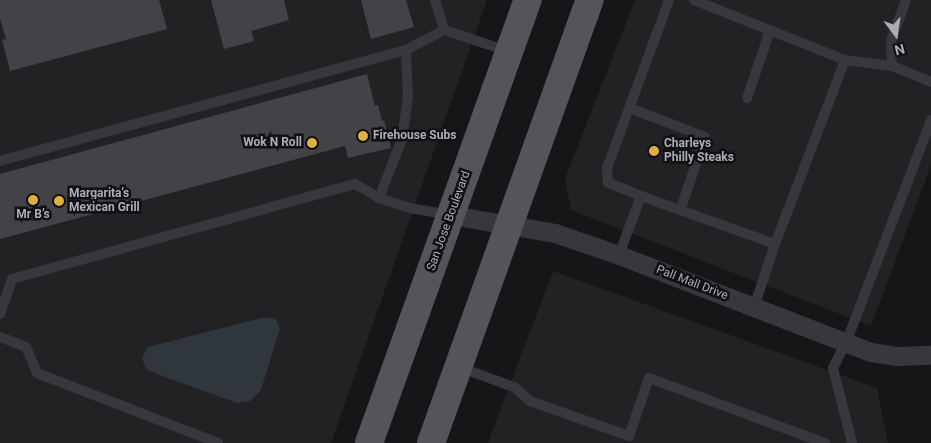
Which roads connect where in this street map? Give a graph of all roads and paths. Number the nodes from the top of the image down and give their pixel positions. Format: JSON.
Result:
{"nodes":[{"id":1,"x":435,"y":0,"type":"edge"},
{"id":2,"x":528,"y":0,"type":"edge"},
{"id":3,"x":590,"y":0,"type":"edge"},
{"id":4,"x":669,"y":0,"type":"edge"},
{"id":5,"x":694,"y":0,"type":"edge"},
{"id":6,"x":906,"y":0,"type":"edge"},
{"id":7,"x":444,"y":30,"type":"junction"},
{"id":8,"x":770,"y":31,"type":"junction"},
{"id":9,"x":406,"y":50,"type":"junction"},
{"id":10,"x":510,"y":52,"type":"junction"},
{"id":11,"x":845,"y":60,"type":"junction"},
{"id":12,"x":892,"y":66,"type":"junction"},
{"id":13,"x":931,"y":82,"type":"edge"},
{"id":14,"x":747,"y":98,"type":"dead end"},
{"id":15,"x":630,"y":108,"type":"junction"},
{"id":16,"x":931,"y":120,"type":"edge"},
{"id":17,"x":0,"y":161,"type":"edge"},
{"id":18,"x":641,"y":196,"type":"junction"},
{"id":19,"x":379,"y":198,"type":"junction"},
{"id":20,"x":681,"y":208,"type":"junction"},
{"id":21,"x":451,"y":215,"type":"junction"},
{"id":22,"x":509,"y":225,"type":"junction"},
{"id":23,"x":775,"y":244,"type":"junction"},
{"id":24,"x":619,"y":255,"type":"junction"},
{"id":25,"x":754,"y":307,"type":"junction"},
{"id":26,"x":0,"y":314,"type":"edge"},
{"id":27,"x":0,"y":337,"type":"edge"},
{"id":28,"x":846,"y":343,"type":"junction"},
{"id":29,"x":931,"y":355,"type":"edge"},
{"id":30,"x":458,"y":366,"type":"junction"},
{"id":31,"x":218,"y":443,"type":"edge"},
{"id":32,"x":369,"y":443,"type":"edge"},
{"id":33,"x":431,"y":443,"type":"edge"},
{"id":34,"x":825,"y":443,"type":"edge"},
{"id":35,"x":852,"y":443,"type":"edge"}],
"edges":[{"from":1,"to":7,"type":"lane"},
{"from":2,"to":10,"type":"main road","name":"San Jose Boulevard"},
{"from":3,"to":22,"type":"main road"},
{"from":4,"to":15,"type":"lane"},
{"from":5,"to":8,"type":"lane"},
{"from":6,"to":12,"type":"lane"},
{"from":7,"to":9,"type":"lane"},
{"from":7,"to":10,"type":"lane"},
{"from":8,"to":11,"type":"lane"},
{"from":8,"to":14,"type":"lane"},
{"from":9,"to":17,"type":"lane"},
{"from":9,"to":19,"type":"lane"},
{"from":10,"to":21,"type":"main road","name":"San Jose Boulevard"},
{"from":11,"to":12,"type":"lane"},
{"from":11,"to":23,"type":"lane"},
{"from":12,"to":13,"type":"lane"},
{"from":15,"to":18,"type":"lane"},
{"from":15,"to":20,"type":"lane"},
{"from":16,"to":28,"type":"lane"},
{"from":18,"to":20,"type":"lane"},
{"from":18,"to":24,"type":"lane"},
{"from":19,"to":21,"type":"lane"},
{"from":19,"to":26,"type":"lane"},
{"from":20,"to":23,"type":"lane"},
{"from":21,"to":22,"type":"street","name":"Pall Mall Drive"},
{"from":21,"to":32,"type":"main road","name":"San Jose Boulevard"},
{"from":22,"to":24,"type":"street","name":"Pall Mall Drive"},
{"from":22,"to":30,"type":"main road"},
{"from":23,"to":25,"type":"lane"},
{"from":24,"to":25,"type":"street","name":"Pall Mall Drive"},
{"from":25,"to":28,"type":"street","name":"Pall Mall Drive"},
{"from":27,"to":31,"type":"lane"},
{"from":28,"to":29,"type":"street","name":"Pall Mall Drive"},
{"from":28,"to":35,"type":"lane"},
{"from":30,"to":33,"type":"main road"},
{"from":30,"to":34,"type":"lane"}]}
